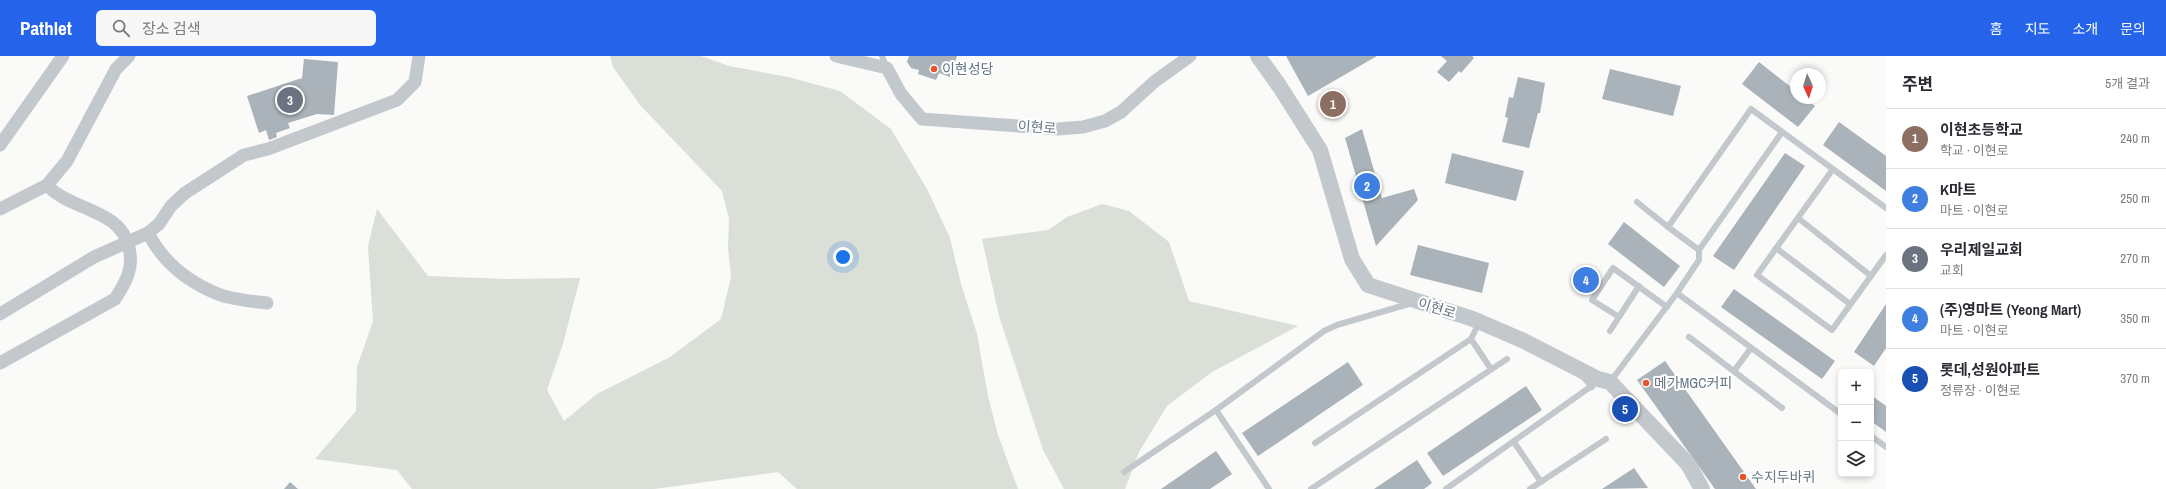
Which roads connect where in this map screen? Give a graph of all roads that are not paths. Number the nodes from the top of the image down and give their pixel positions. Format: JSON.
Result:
{"nodes":[{"id":1,"x":62,"y":56,"type":"edge"},
{"id":2,"x":129,"y":56,"type":"edge"},
{"id":3,"x":419,"y":56,"type":"edge"},
{"id":4,"x":836,"y":56,"type":"edge"},
{"id":5,"x":1190,"y":56,"type":"edge"},
{"id":6,"x":1258,"y":56,"type":"edge"},
{"id":7,"x":884,"y":62,"type":"edge"},
{"id":8,"x":1782,"y":132,"type":"junction"},
{"id":9,"x":0,"y":144,"type":"edge"},
{"id":10,"x":1833,"y":169,"type":"junction"},
{"id":11,"x":48,"y":185,"type":"junction"},
{"id":12,"x":1637,"y":202,"type":"dead end"},
{"id":13,"x":1886,"y":208,"type":"edge"},
{"id":14,"x":0,"y":209,"type":"edge"},
{"id":15,"x":1798,"y":218,"type":"junction"},
{"id":16,"x":1668,"y":227,"type":"junction"},
{"id":17,"x":148,"y":233,"type":"junction"},
{"id":18,"x":128,"y":241,"type":"junction"},
{"id":19,"x":1776,"y":248,"type":"junction"},
{"id":20,"x":1699,"y":250,"type":"junction"},
{"id":21,"x":1886,"y":254,"type":"edge"},
{"id":22,"x":1871,"y":276,"type":"junction"},
{"id":23,"x":1639,"y":286,"type":"junction"},
{"id":24,"x":1677,"y":293,"type":"junction"},
{"id":25,"x":267,"y":303,"type":"dead end"},
{"id":26,"x":1850,"y":304,"type":"junction"},
{"id":27,"x":1667,"y":307,"type":"junction"},
{"id":28,"x":0,"y":314,"type":"edge"},
{"id":29,"x":1619,"y":317,"type":"junction"},
{"id":30,"x":1478,"y":326,"type":"junction"},
{"id":31,"x":1610,"y":332,"type":"dead end"},
{"id":32,"x":1689,"y":337,"type":"dead end"},
{"id":33,"x":1471,"y":339,"type":"junction"},
{"id":34,"x":1751,"y":348,"type":"junction"},
{"id":35,"x":1507,"y":359,"type":"dead end"},
{"id":36,"x":0,"y":363,"type":"edge"},
{"id":37,"x":1491,"y":369,"type":"junction"},
{"id":38,"x":1734,"y":371,"type":"junction"},
{"id":39,"x":1600,"y":383,"type":"junction"},
{"id":40,"x":1782,"y":408,"type":"dead end"},
{"id":41,"x":1216,"y":410,"type":"junction"},
{"id":42,"x":1838,"y":412,"type":"edge"},
{"id":43,"x":1874,"y":438,"type":"edge"},
{"id":44,"x":1606,"y":439,"type":"dead end"},
{"id":45,"x":1514,"y":442,"type":"junction"},
{"id":46,"x":1315,"y":443,"type":"dead end"},
{"id":47,"x":1886,"y":447,"type":"edge"},
{"id":48,"x":1124,"y":472,"type":"dead end"},
{"id":49,"x":1541,"y":482,"type":"junction"},
{"id":50,"x":1269,"y":489,"type":"edge"},
{"id":51,"x":1311,"y":489,"type":"edge"},
{"id":52,"x":1446,"y":489,"type":"edge"},
{"id":53,"x":1530,"y":489,"type":"edge"},
{"id":54,"x":1702,"y":489,"type":"edge"}],
"edges":[{"from":1,"to":9,"type":"street"},
{"from":2,"to":11,"type":"street"},
{"from":3,"to":17,"type":"street"},
{"from":4,"to":7,"type":"street"},
{"from":5,"to":7,"type":"street","name":"이현로"},
{"from":6,"to":39,"type":"street","name":"이현로"},
{"from":8,"to":10,"type":"lane"},
{"from":8,"to":16,"type":"lane"},
{"from":8,"to":20,"type":"lane"},
{"from":10,"to":13,"type":"lane"},
{"from":10,"to":15,"type":"lane"},
{"from":11,"to":14,"type":"street"},
{"from":11,"to":18,"type":"street"},
{"from":12,"to":16,"type":"lane"},
{"from":15,"to":19,"type":"lane"},
{"from":15,"to":22,"type":"lane"},
{"from":16,"to":20,"type":"lane"},
{"from":17,"to":18,"type":"street"},
{"from":17,"to":25,"type":"street"},
{"from":18,"to":28,"type":"street"},
{"from":18,"to":36,"type":"street"},
{"from":19,"to":26,"type":"lane"},
{"from":19,"to":26,"type":"lane"},
{"from":20,"to":24,"type":"lane"},
{"from":21,"to":22,"type":"lane"},
{"from":22,"to":26,"type":"lane"},
{"from":23,"to":27,"type":"lane"},
{"from":23,"to":29,"type":"lane"},
{"from":23,"to":29,"type":"lane"},
{"from":24,"to":27,"type":"lane"},
{"from":24,"to":34,"type":"lane"},
{"from":27,"to":39,"type":"lane"},
{"from":29,"to":31,"type":"lane"},
{"from":30,"to":33,"type":"lane"},
{"from":30,"to":39,"type":"lane"},
{"from":30,"to":41,"type":"lane"},
{"from":32,"to":38,"type":"lane"},
{"from":33,"to":37,"type":"lane"},
{"from":33,"to":46,"type":"lane"},
{"from":34,"to":38,"type":"lane"},
{"from":34,"to":42,"type":"lane"},
{"from":35,"to":37,"type":"lane"},
{"from":37,"to":51,"type":"lane"},
{"from":38,"to":40,"type":"lane"},
{"from":39,"to":45,"type":"lane"},
{"from":39,"to":54,"type":"street","name":"이현로"},
{"from":41,"to":48,"type":"lane"},
{"from":41,"to":50,"type":"lane"},
{"from":43,"to":47,"type":"lane"},
{"from":44,"to":49,"type":"lane"},
{"from":45,"to":49,"type":"lane"},
{"from":45,"to":52,"type":"lane"},
{"from":49,"to":53,"type":"lane"}]}
